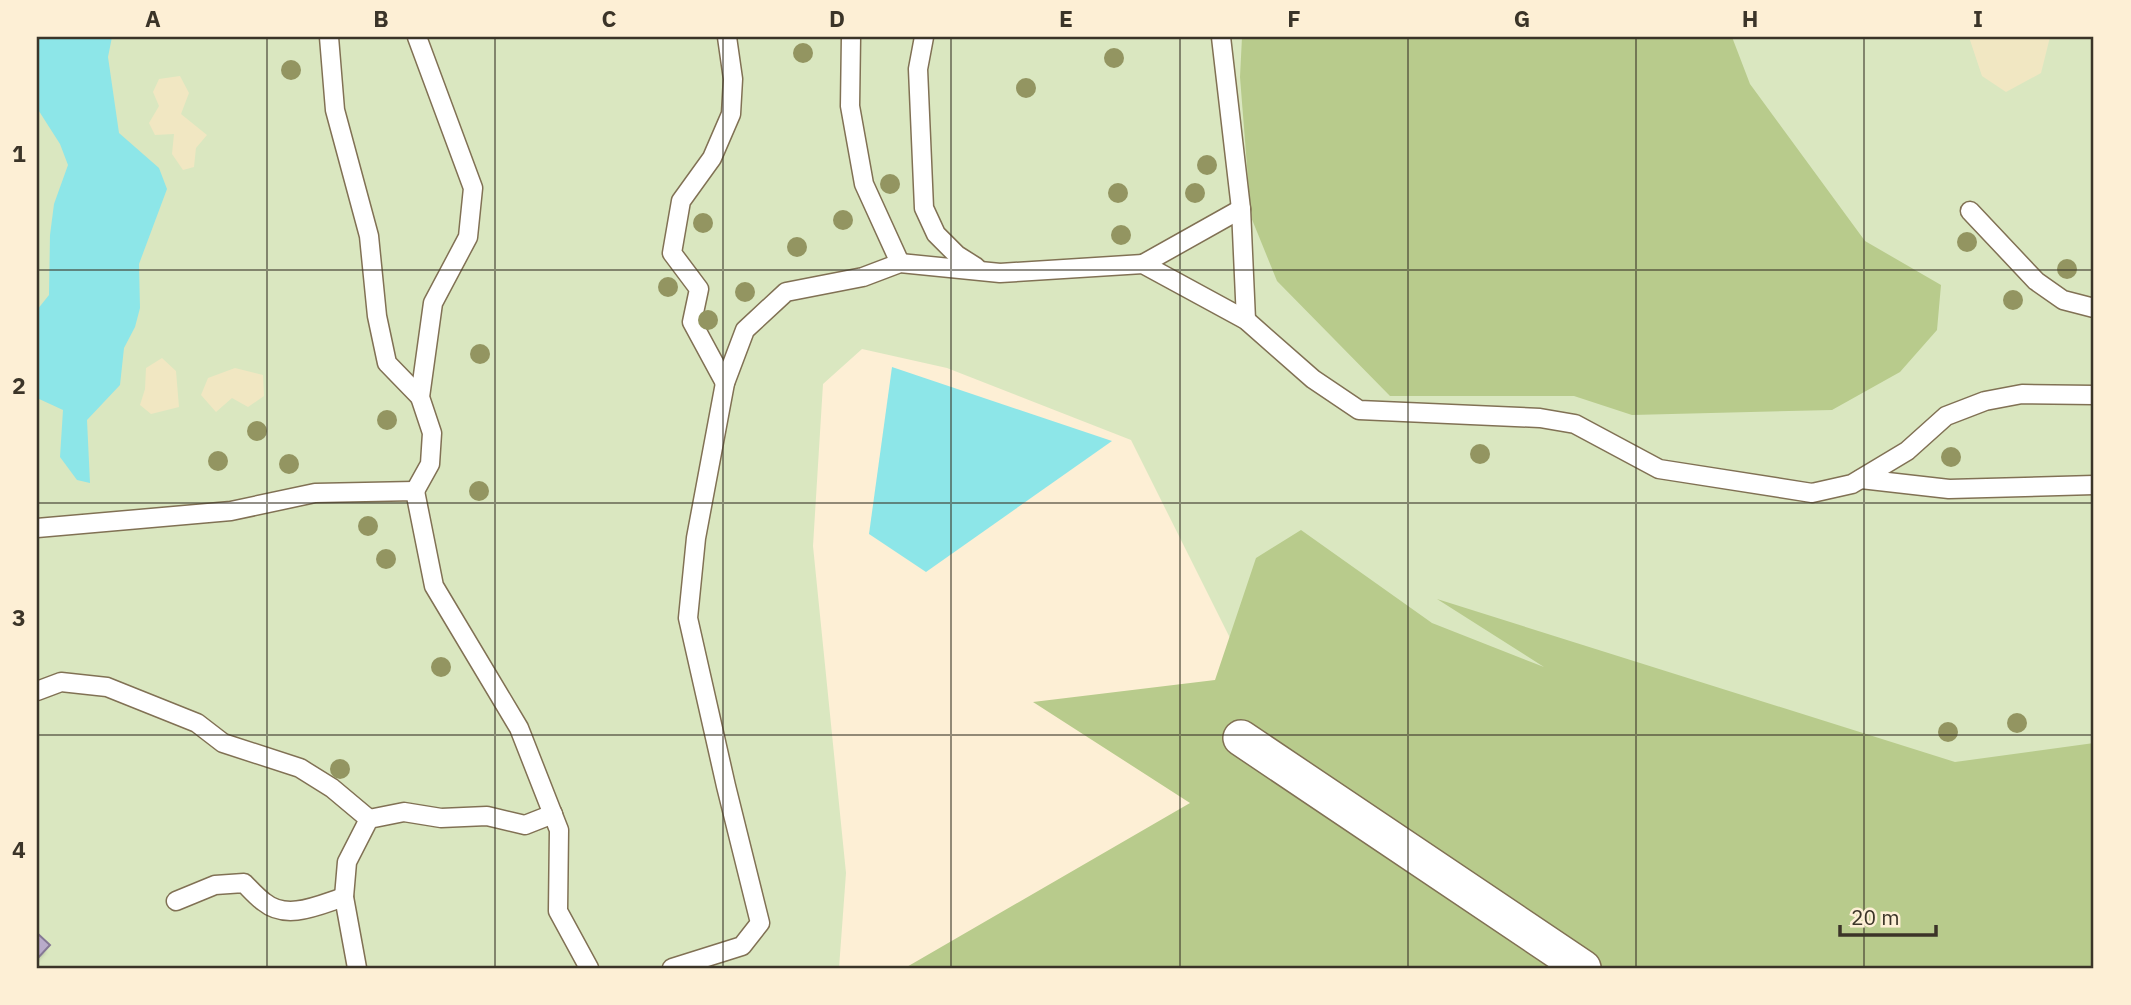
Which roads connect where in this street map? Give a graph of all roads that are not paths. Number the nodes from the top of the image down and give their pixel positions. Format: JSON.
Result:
{"nodes":[{"id":1,"x":329,"y":37,"type":"edge"},
{"id":2,"x":416,"y":37,"type":"edge"},
{"id":3,"x":727,"y":37,"type":"edge"},
{"id":4,"x":851,"y":37,"type":"edge"},
{"id":5,"x":923,"y":37,"type":"edge"},
{"id":6,"x":1222,"y":37,"type":"edge"},
{"id":7,"x":1241,"y":209,"type":"junction"},
{"id":8,"x":1970,"y":211,"type":"dead end"},
{"id":9,"x":900,"y":263,"type":"junction"},
{"id":10,"x":1143,"y":264,"type":"junction"},
{"id":11,"x":982,"y":271,"type":"junction"},
{"id":12,"x":2094,"y":308,"type":"edge"},
{"id":13,"x":1247,"y":320,"type":"junction"},
{"id":14,"x":725,"y":383,"type":"junction"},
{"id":15,"x":2094,"y":395,"type":"edge"},
{"id":16,"x":419,"y":397,"type":"junction"},
{"id":17,"x":1861,"y":479,"type":"junction"},
{"id":18,"x":2094,"y":485,"type":"edge"},
{"id":19,"x":415,"y":491,"type":"junction"},
{"id":20,"x":37,"y":528,"type":"edge"},
{"id":21,"x":37,"y":691,"type":"edge"},
{"id":22,"x":1241,"y":738,"type":"dead end"},
{"id":23,"x":553,"y":814,"type":"junction"},
{"id":24,"x":369,"y":819,"type":"junction"},
{"id":25,"x":344,"y":897,"type":"junction"},
{"id":26,"x":176,"y":901,"type":"dead end"},
{"id":27,"x":357,"y":968,"type":"edge"},
{"id":28,"x":589,"y":968,"type":"edge"},
{"id":29,"x":672,"y":968,"type":"edge"},
{"id":30,"x":1583,"y":968,"type":"edge"}],
"edges":[{"from":1,"to":16,"type":"lane"},
{"from":2,"to":16,"type":"lane"},
{"from":3,"to":14,"type":"lane"},
{"from":4,"to":9,"type":"lane"},
{"from":5,"to":11,"type":"lane"},
{"from":6,"to":7,"type":"lane"},
{"from":7,"to":10,"type":"lane"},
{"from":7,"to":13,"type":"lane"},
{"from":8,"to":12,"type":"lane"},
{"from":9,"to":11,"type":"lane"},
{"from":9,"to":14,"type":"lane"},
{"from":10,"to":11,"type":"lane"},
{"from":10,"to":13,"type":"lane"},
{"from":13,"to":17,"type":"lane"},
{"from":14,"to":29,"type":"lane"},
{"from":15,"to":17,"type":"lane"},
{"from":16,"to":19,"type":"lane"},
{"from":17,"to":18,"type":"lane"},
{"from":19,"to":20,"type":"lane"},
{"from":19,"to":23,"type":"lane"},
{"from":21,"to":24,"type":"lane"},
{"from":22,"to":30,"type":"street"},
{"from":23,"to":24,"type":"lane"},
{"from":23,"to":28,"type":"lane"},
{"from":24,"to":25,"type":"lane"},
{"from":25,"to":26,"type":"lane"},
{"from":25,"to":27,"type":"lane"}]}
